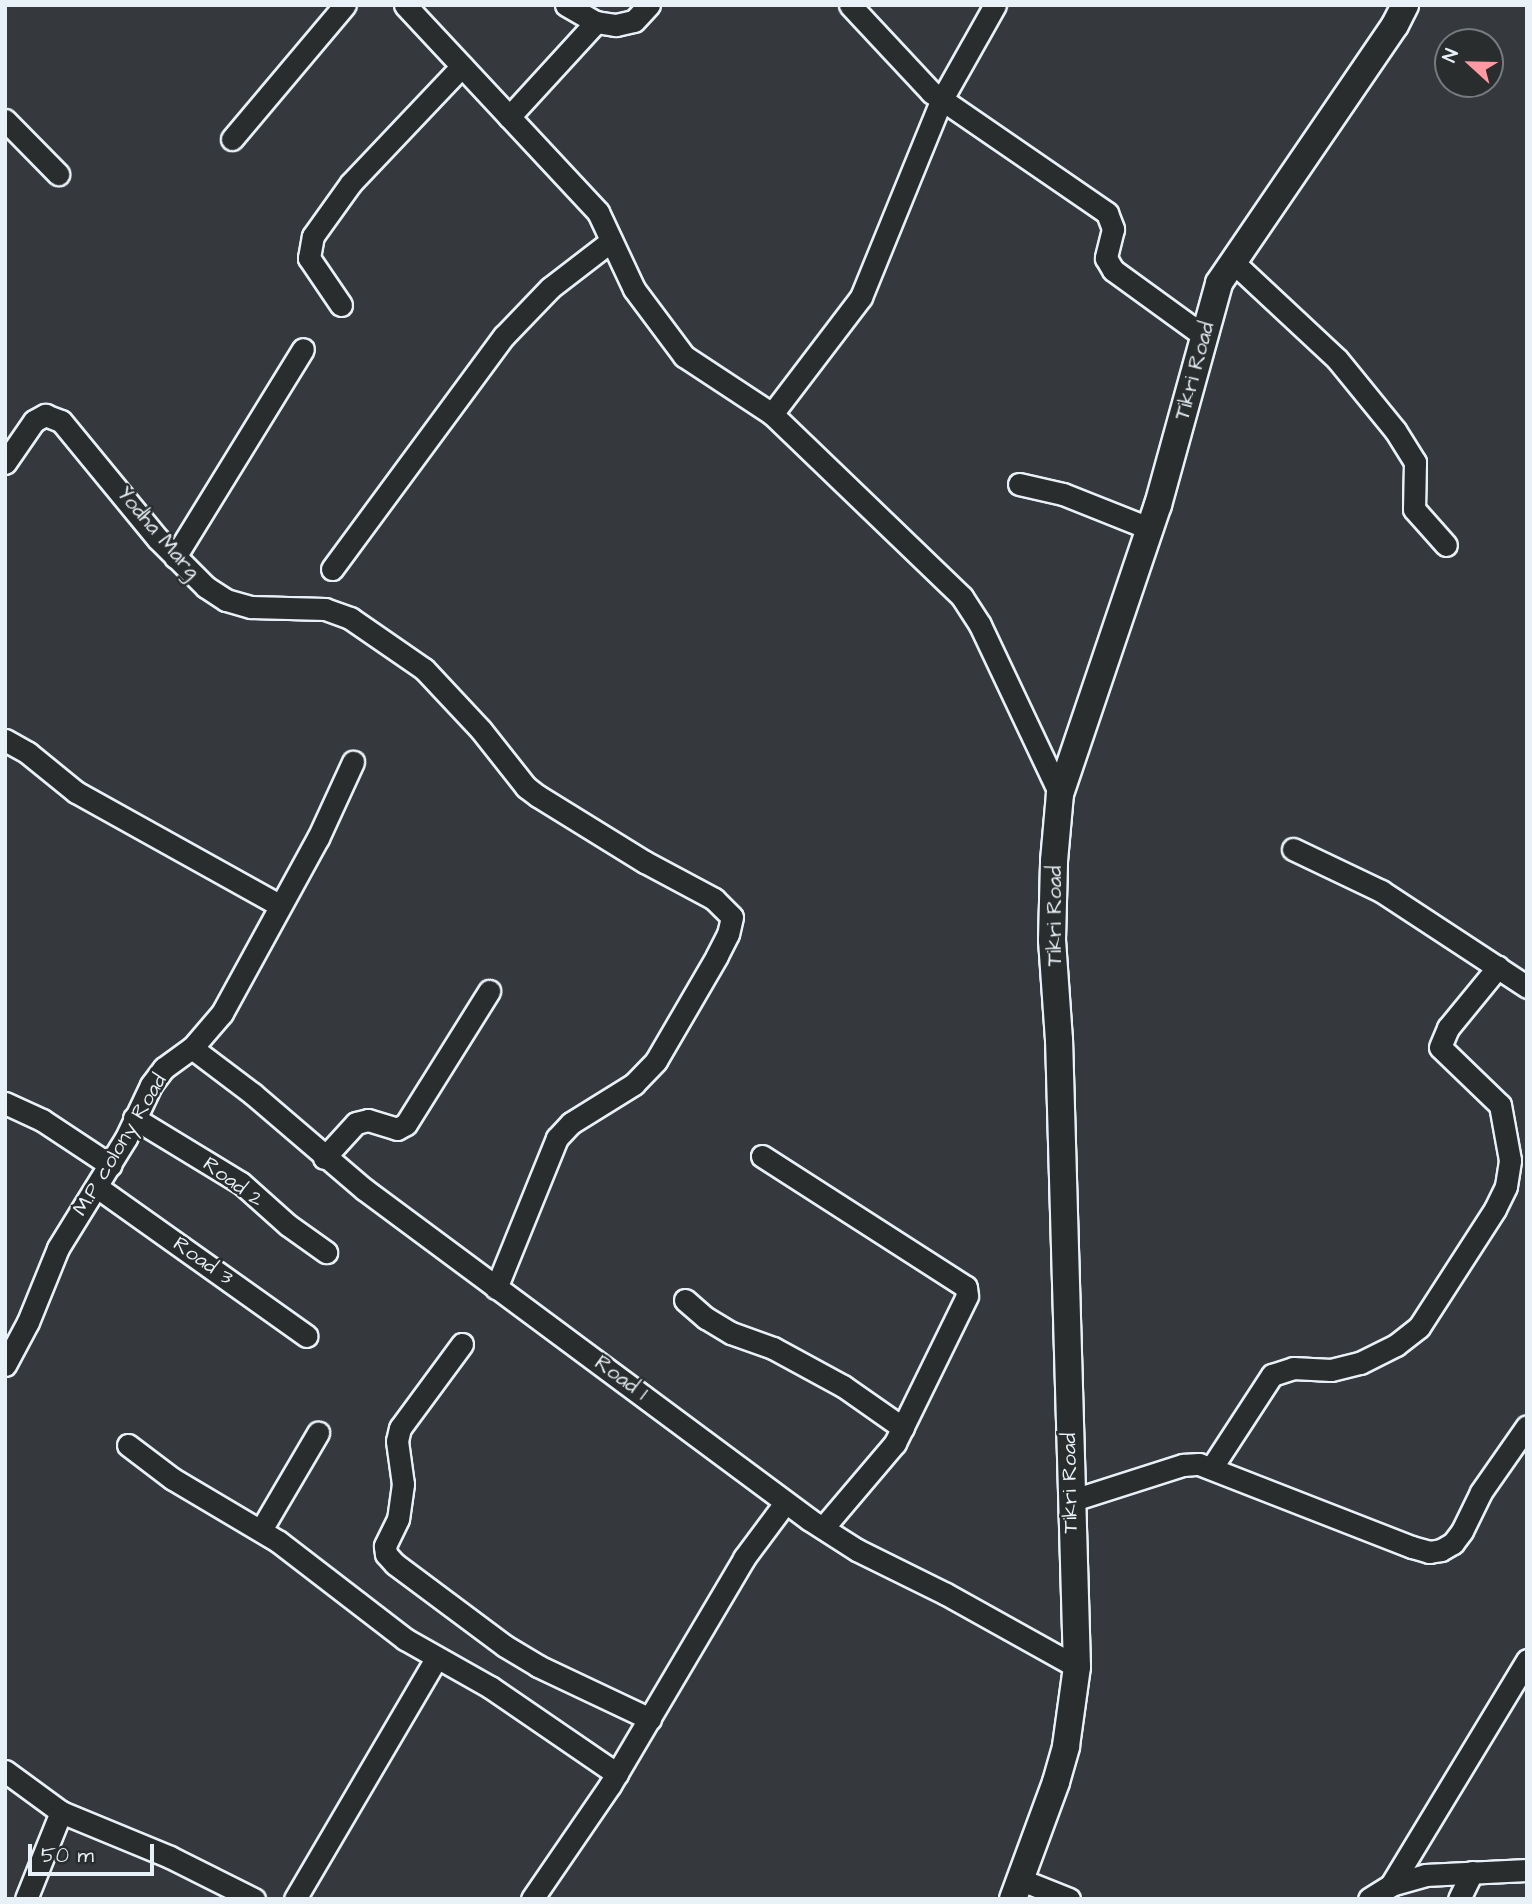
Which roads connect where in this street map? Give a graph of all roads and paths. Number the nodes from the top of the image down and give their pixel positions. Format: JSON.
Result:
{"nodes":[{"id":1,"x":345,"y":5,"type":"edge"},
{"id":2,"x":405,"y":5,"type":"edge"},
{"id":3,"x":566,"y":5,"type":"edge"},
{"id":4,"x":649,"y":5,"type":"edge"},
{"id":5,"x":850,"y":5,"type":"edge"},
{"id":6,"x":995,"y":5,"type":"edge"},
{"id":7,"x":1405,"y":5,"type":"edge"},
{"id":8,"x":596,"y":22,"type":"junction"},
{"id":9,"x":462,"y":66,"type":"junction"},
{"id":10,"x":942,"y":99,"type":"junction"},
{"id":11,"x":509,"y":117,"type":"junction"},
{"id":12,"x":5,"y":120,"type":"edge"},
{"id":13,"x":232,"y":139,"type":"dead end"},
{"id":14,"x":58,"y":174,"type":"dead end"},
{"id":15,"x":611,"y":241,"type":"junction"},
{"id":16,"x":1233,"y":262,"type":"junction"},
{"id":17,"x":341,"y":305,"type":"dead end"},
{"id":18,"x":1204,"y":336,"type":"junction"},
{"id":19,"x":303,"y":349,"type":"dead end"},
{"id":20,"x":772,"y":414,"type":"junction"},
{"id":21,"x":5,"y":463,"type":"edge"},
{"id":22,"x":1019,"y":484,"type":"dead end"},
{"id":23,"x":1151,"y":529,"type":"junction"},
{"id":24,"x":1446,"y":545,"type":"dead end"},
{"id":25,"x":176,"y":557,"type":"junction"},
{"id":26,"x":332,"y":569,"type":"dead end"},
{"id":27,"x":5,"y":740,"type":"edge"},
{"id":28,"x":353,"y":762,"type":"dead end"},
{"id":29,"x":1060,"y":794,"type":"junction"},
{"id":30,"x":1293,"y":849,"type":"dead end"},
{"id":31,"x":279,"y":905,"type":"junction"},
{"id":32,"x":1498,"y":967,"type":"junction"},
{"id":33,"x":1527,"y":988,"type":"edge"},
{"id":34,"x":489,"y":991,"type":"dead end"},
{"id":35,"x":192,"y":1048,"type":"junction"},
{"id":36,"x":5,"y":1103,"type":"edge"},
{"id":37,"x":134,"y":1118,"type":"junction"},
{"id":38,"x":762,"y":1156,"type":"dead end"},
{"id":39,"x":324,"y":1158,"type":"junction"},
{"id":40,"x":110,"y":1165,"type":"junction"},
{"id":41,"x":97,"y":1187,"type":"junction"},
{"id":42,"x":326,"y":1252,"type":"dead end"},
{"id":43,"x":496,"y":1288,"type":"junction"},
{"id":44,"x":685,"y":1300,"type":"dead end"},
{"id":45,"x":307,"y":1336,"type":"dead end"},
{"id":46,"x":462,"y":1344,"type":"dead end"},
{"id":47,"x":5,"y":1365,"type":"edge"},
{"id":48,"x":1527,"y":1426,"type":"edge"},
{"id":49,"x":903,"y":1428,"type":"junction"},
{"id":50,"x":318,"y":1433,"type":"dead end"},
{"id":51,"x":128,"y":1444,"type":"dead end"},
{"id":52,"x":1212,"y":1468,"type":"junction"},
{"id":53,"x":1070,"y":1501,"type":"junction"},
{"id":54,"x":785,"y":1503,"type":"junction"},
{"id":55,"x":823,"y":1528,"type":"junction"},
{"id":56,"x":261,"y":1530,"type":"junction"},
{"id":57,"x":436,"y":1659,"type":"junction"},
{"id":58,"x":1527,"y":1660,"type":"edge"},
{"id":59,"x":1077,"y":1667,"type":"junction"},
{"id":60,"x":650,"y":1719,"type":"junction"},
{"id":61,"x":5,"y":1771,"type":"edge"},
{"id":62,"x":617,"y":1774,"type":"junction"},
{"id":63,"x":61,"y":1812,"type":"junction"},
{"id":64,"x":1527,"y":1870,"type":"edge"},
{"id":65,"x":1472,"y":1872,"type":"junction"},
{"id":66,"x":1391,"y":1885,"type":"junction"},
{"id":67,"x":1016,"y":1889,"type":"edge"},
{"id":68,"x":26,"y":1899,"type":"edge"},
{"id":69,"x":254,"y":1899,"type":"edge"},
{"id":70,"x":296,"y":1899,"type":"edge"},
{"id":71,"x":533,"y":1899,"type":"edge"},
{"id":72,"x":1069,"y":1899,"type":"edge"},
{"id":73,"x":1369,"y":1899,"type":"edge"},
{"id":74,"x":1459,"y":1899,"type":"edge"}],
"edges":[{"from":1,"to":13,"type":"street"},
{"from":2,"to":9,"type":"street"},
{"from":3,"to":8,"type":"street"},
{"from":4,"to":8,"type":"street"},
{"from":5,"to":10,"type":"street"},
{"from":6,"to":10,"type":"street"},
{"from":7,"to":16,"type":"street","name":"Tikri Road"},
{"from":8,"to":11,"type":"street"},
{"from":9,"to":11,"type":"street"},
{"from":9,"to":17,"type":"street"},
{"from":10,"to":18,"type":"street"},
{"from":10,"to":20,"type":"street"},
{"from":11,"to":15,"type":"street"},
{"from":12,"to":14,"type":"street"},
{"from":15,"to":20,"type":"street"},
{"from":15,"to":26,"type":"street"},
{"from":16,"to":18,"type":"street","name":"Tikri Road"},
{"from":16,"to":24,"type":"street"},
{"from":18,"to":23,"type":"street","name":"Tikri Road"},
{"from":19,"to":25,"type":"street"},
{"from":20,"to":29,"type":"street"},
{"from":21,"to":25,"type":"street","name":"Yodha Marg"},
{"from":22,"to":23,"type":"street"},
{"from":23,"to":29,"type":"street","name":"Tikri Road"},
{"from":25,"to":43,"type":"street","name":"Yodha Marg"},
{"from":27,"to":31,"type":"street"},
{"from":28,"to":31,"type":"street","name":"M.P colony Road"},
{"from":29,"to":53,"type":"street","name":"Tikri Road"},
{"from":30,"to":32,"type":"street"},
{"from":31,"to":35,"type":"street","name":"M.P colony Road"},
{"from":32,"to":33,"type":"street"},
{"from":32,"to":52,"type":"street"},
{"from":34,"to":39,"type":"street"},
{"from":35,"to":37,"type":"street","name":"M.P colony Road"},
{"from":35,"to":39,"type":"street","name":"Road 1"},
{"from":36,"to":40,"type":"street"},
{"from":37,"to":40,"type":"street","name":"M.P colony Road"},
{"from":37,"to":42,"type":"street","name":"Road 2"},
{"from":38,"to":49,"type":"street"},
{"from":39,"to":43,"type":"street","name":"Road 1"},
{"from":40,"to":41,"type":"street","name":"M.P colony Road"},
{"from":41,"to":45,"type":"street","name":"Road 3"},
{"from":41,"to":47,"type":"street","name":"M.P colony Road"},
{"from":43,"to":54,"type":"street","name":"Road 1"},
{"from":44,"to":49,"type":"street"},
{"from":46,"to":60,"type":"street"},
{"from":48,"to":52,"type":"street"},
{"from":49,"to":55,"type":"street"},
{"from":50,"to":56,"type":"street"},
{"from":51,"to":56,"type":"street"},
{"from":52,"to":53,"type":"street"},
{"from":53,"to":59,"type":"street","name":"Tikri Road"},
{"from":54,"to":55,"type":"street","name":"Road 1"},
{"from":54,"to":60,"type":"street"},
{"from":55,"to":59,"type":"street","name":"Road 1"},
{"from":56,"to":57,"type":"street"},
{"from":57,"to":62,"type":"street"},
{"from":57,"to":70,"type":"street"},
{"from":58,"to":66,"type":"street"},
{"from":59,"to":67,"type":"street","name":"Tikri Road"},
{"from":60,"to":62,"type":"street"},
{"from":61,"to":63,"type":"street"},
{"from":62,"to":71,"type":"street"},
{"from":63,"to":68,"type":"street"},
{"from":63,"to":69,"type":"street"},
{"from":64,"to":65,"type":"street"},
{"from":65,"to":66,"type":"street"},
{"from":65,"to":74,"type":"street"},
{"from":66,"to":73,"type":"street"},
{"from":67,"to":72,"type":"street"}]}
